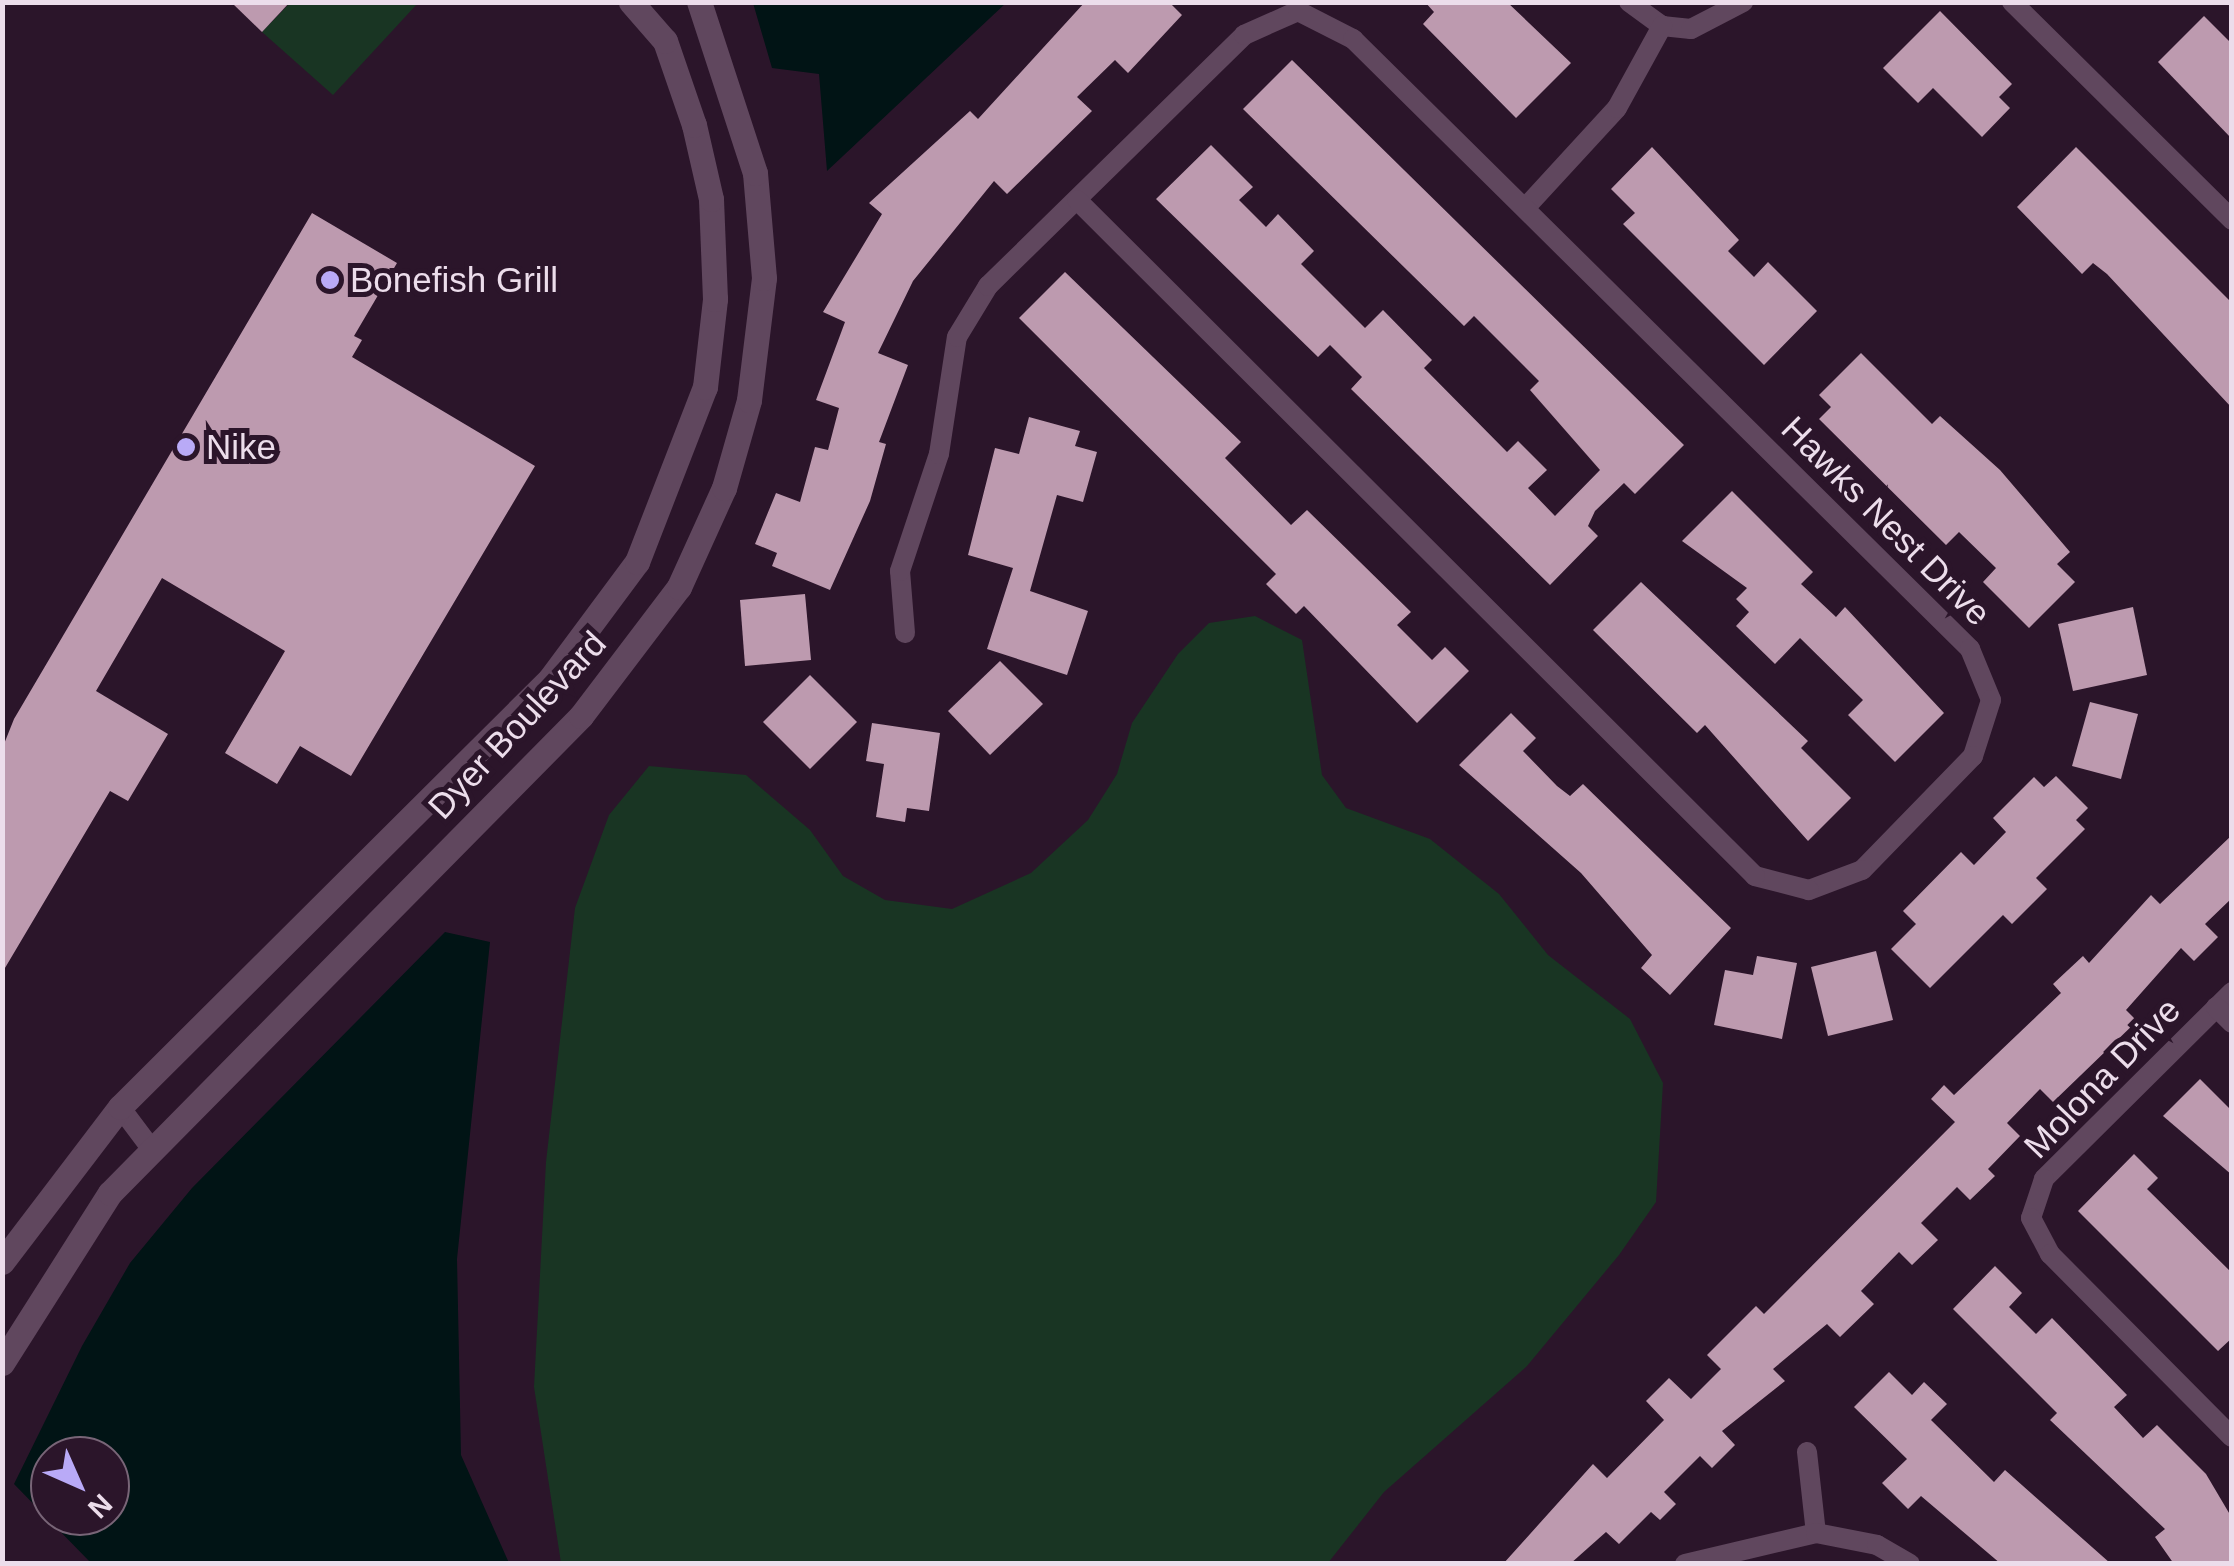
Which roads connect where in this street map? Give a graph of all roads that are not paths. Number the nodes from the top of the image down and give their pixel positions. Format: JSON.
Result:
{"nodes":[{"id":1,"x":630,"y":2,"type":"edge"},
{"id":2,"x":699,"y":2,"type":"edge"},
{"id":3,"x":1630,"y":2,"type":"edge"},
{"id":4,"x":1743,"y":2,"type":"edge"},
{"id":5,"x":2012,"y":2,"type":"edge"},
{"id":6,"x":1662,"y":26,"type":"junction"},
{"id":7,"x":1076,"y":200,"type":"junction"},
{"id":8,"x":1526,"y":207,"type":"junction"},
{"id":9,"x":2232,"y":220,"type":"edge"},
{"id":10,"x":905,"y":632,"type":"dead end"},
{"id":11,"x":2232,"y":992,"type":"edge"},
{"id":12,"x":2216,"y":1008,"type":"junction"},
{"id":13,"x":2232,"y":1023,"type":"edge"},
{"id":14,"x":120,"y":1107,"type":"junction"},
{"id":15,"x":150,"y":1147,"type":"junction"},
{"id":16,"x":2,"y":1262,"type":"edge"},
{"id":17,"x":2,"y":1363,"type":"edge"},
{"id":18,"x":2232,"y":1437,"type":"edge"},
{"id":19,"x":1807,"y":1452,"type":"dead end"},
{"id":20,"x":1816,"y":1533,"type":"junction"},
{"id":21,"x":1685,"y":1564,"type":"edge"},
{"id":22,"x":1910,"y":1564,"type":"edge"}],
"edges":[{"from":1,"to":14,"type":"street","name":"Dyer Boulevard"},
{"from":2,"to":15,"type":"street","name":"Dyer Boulevard"},
{"from":3,"to":6,"type":"street"},
{"from":4,"to":6,"type":"street"},
{"from":5,"to":9,"type":"street"},
{"from":6,"to":8,"type":"street"},
{"from":7,"to":8,"type":"street","name":"Hawks Nest Drive"},
{"from":7,"to":8,"type":"street","name":"Hawks Nest Drive"},
{"from":7,"to":10,"type":"street"},
{"from":11,"to":12,"type":"street","name":"Molona Drive"},
{"from":12,"to":13,"type":"street"},
{"from":12,"to":18,"type":"street","name":"Molona Drive"},
{"from":14,"to":15,"type":"street"},
{"from":14,"to":16,"type":"street","name":"Dyer Boulevard"},
{"from":15,"to":17,"type":"street","name":"Dyer Boulevard"},
{"from":19,"to":20,"type":"street"},
{"from":20,"to":21,"type":"street"},
{"from":20,"to":22,"type":"street"}]}
